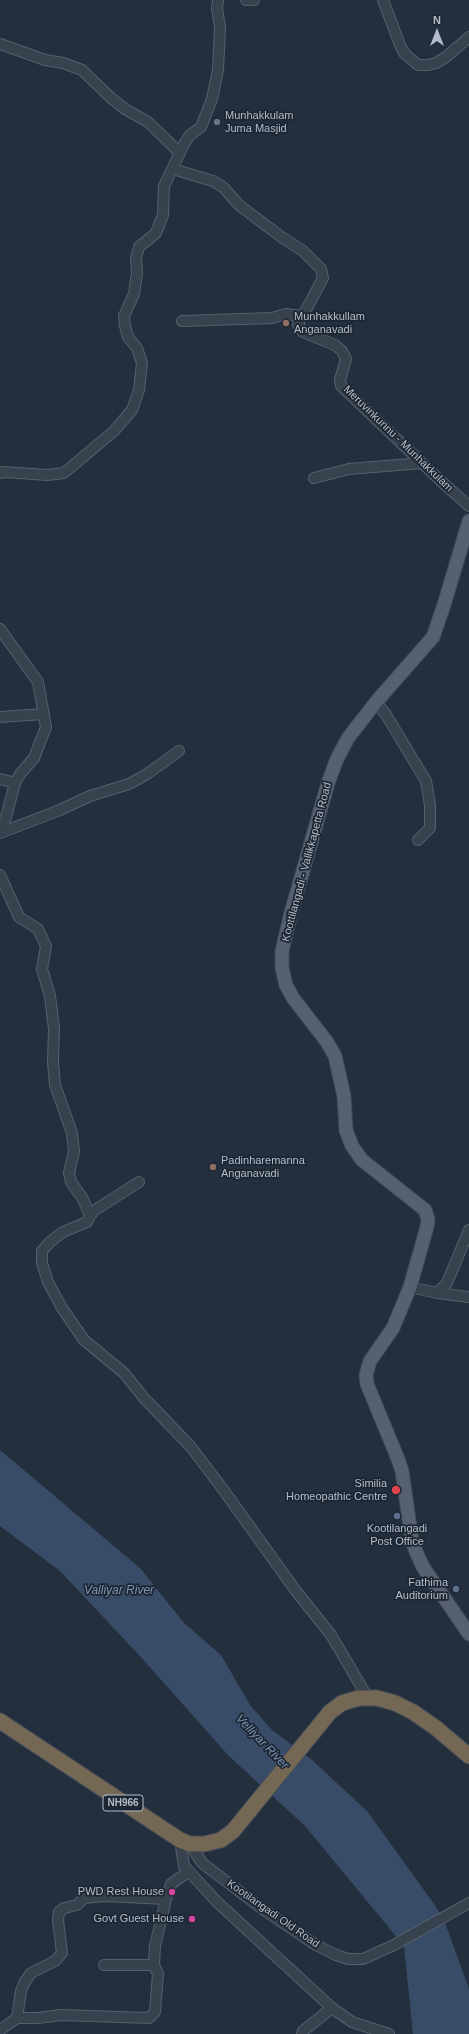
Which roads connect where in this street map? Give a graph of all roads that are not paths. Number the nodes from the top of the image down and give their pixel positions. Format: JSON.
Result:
{"nodes":[{"id":1,"x":246,"y":0,"type":"edge"},
{"id":2,"x":254,"y":0,"type":"edge"},
{"id":3,"x":383,"y":0,"type":"edge"},
{"id":4,"x":218,"y":4,"type":"edge"},
{"id":5,"x":469,"y":37,"type":"edge"},
{"id":6,"x":0,"y":44,"type":"edge"},
{"id":7,"x":180,"y":153,"type":"junction"},
{"id":8,"x":173,"y":169,"type":"junction"},
{"id":9,"x":301,"y":316,"type":"junction"},
{"id":10,"x":182,"y":321,"type":"dead end"},
{"id":11,"x":422,"y":463,"type":"junction"},
{"id":12,"x":0,"y":473,"type":"edge"},
{"id":13,"x":314,"y":478,"type":"dead end"},
{"id":14,"x":469,"y":506,"type":"edge"},
{"id":15,"x":469,"y":521,"type":"edge"},
{"id":16,"x":0,"y":629,"type":"edge"},
{"id":17,"x":376,"y":702,"type":"junction"},
{"id":18,"x":44,"y":714,"type":"junction"},
{"id":19,"x":0,"y":717,"type":"edge"},
{"id":20,"x":179,"y":751,"type":"dead end"},
{"id":21,"x":0,"y":780,"type":"edge"},
{"id":22,"x":15,"y":783,"type":"junction"},
{"id":23,"x":0,"y":832,"type":"edge"},
{"id":24,"x":418,"y":840,"type":"dead end"},
{"id":25,"x":0,"y":875,"type":"edge"},
{"id":26,"x":139,"y":1182,"type":"dead end"},
{"id":27,"x":90,"y":1216,"type":"junction"},
{"id":28,"x":469,"y":1230,"type":"edge"},
{"id":29,"x":410,"y":1287,"type":"junction"},
{"id":30,"x":438,"y":1293,"type":"junction"},
{"id":31,"x":469,"y":1297,"type":"edge"},
{"id":32,"x":469,"y":1634,"type":"edge"},
{"id":33,"x":368,"y":1698,"type":"junction"},
{"id":34,"x":0,"y":1721,"type":"edge"},
{"id":35,"x":469,"y":1756,"type":"edge"},
{"id":36,"x":185,"y":1842,"type":"junction"},
{"id":37,"x":188,"y":1872,"type":"junction"},
{"id":38,"x":166,"y":1899,"type":"junction"},
{"id":39,"x":469,"y":1903,"type":"edge"},
{"id":40,"x":104,"y":1965,"type":"dead end"},
{"id":41,"x":154,"y":1965,"type":"junction"},
{"id":42,"x":332,"y":2008,"type":"junction"},
{"id":43,"x":17,"y":2018,"type":"junction"},
{"id":44,"x":0,"y":2030,"type":"edge"},
{"id":45,"x":302,"y":2034,"type":"edge"},
{"id":46,"x":389,"y":2034,"type":"edge"}],
"edges":[{"from":1,"to":2,"type":"street"},
{"from":3,"to":5,"type":"street"},
{"from":4,"to":7,"type":"street"},
{"from":6,"to":7,"type":"street"},
{"from":7,"to":8,"type":"street"},
{"from":8,"to":9,"type":"street"},
{"from":8,"to":12,"type":"street"},
{"from":9,"to":10,"type":"street"},
{"from":9,"to":11,"type":"street","name":"Meruvinkunnu - Munhakkulam"},
{"from":11,"to":13,"type":"street"},
{"from":11,"to":14,"type":"street","name":"Meruvinkunnu - Munhakkulam"},
{"from":15,"to":17,"type":"main road","name":"Koottilangadi - Vallikkapetta Road"},
{"from":16,"to":18,"type":"street"},
{"from":17,"to":24,"type":"street"},
{"from":17,"to":29,"type":"main road","name":"Koottilangadi - Vallikkapetta Road"},
{"from":18,"to":19,"type":"street"},
{"from":18,"to":22,"type":"street"},
{"from":20,"to":23,"type":"street"},
{"from":21,"to":22,"type":"street"},
{"from":22,"to":23,"type":"street"},
{"from":25,"to":27,"type":"street"},
{"from":26,"to":27,"type":"street"},
{"from":27,"to":33,"type":"street"},
{"from":28,"to":30,"type":"street"},
{"from":29,"to":30,"type":"street"},
{"from":29,"to":32,"type":"main road","name":"Koottilangadi - Vallikkapetta Road"},
{"from":30,"to":31,"type":"street"},
{"from":33,"to":35,"type":"highway"},
{"from":33,"to":36,"type":"highway"},
{"from":34,"to":36,"type":"highway","number":"NH966"},
{"from":36,"to":37,"type":"street"},
{"from":36,"to":39,"type":"street","name":"Kootilangadi Old Road"},
{"from":37,"to":38,"type":"street"},
{"from":37,"to":42,"type":"street"},
{"from":38,"to":41,"type":"street"},
{"from":38,"to":43,"type":"street"},
{"from":40,"to":41,"type":"street"},
{"from":41,"to":43,"type":"street"},
{"from":42,"to":45,"type":"street"},
{"from":42,"to":46,"type":"street"},
{"from":43,"to":44,"type":"street"}]}
